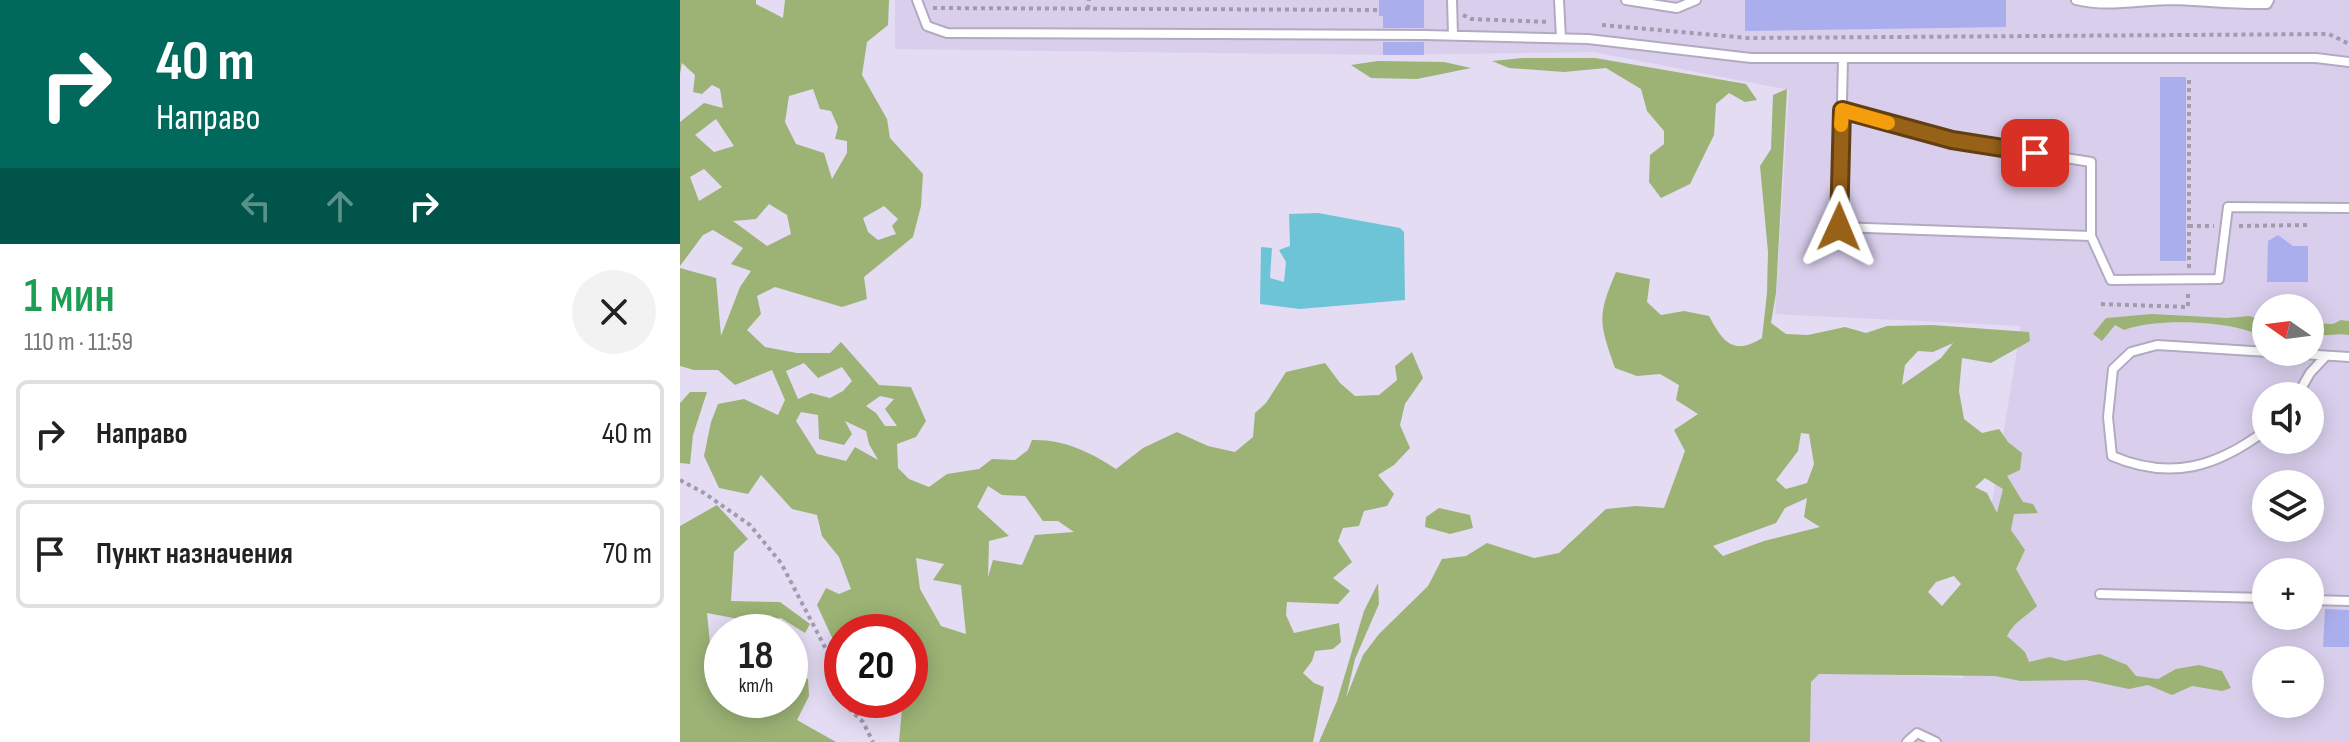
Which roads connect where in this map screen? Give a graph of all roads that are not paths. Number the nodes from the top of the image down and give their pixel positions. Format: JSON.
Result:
{"nodes":[{"id":1,"x":917,"y":0,"type":"edge"},
{"id":2,"x":1559,"y":0,"type":"edge"},
{"id":3,"x":1626,"y":0,"type":"edge"},
{"id":4,"x":1696,"y":0,"type":"edge"},
{"id":5,"x":2076,"y":0,"type":"edge"},
{"id":6,"x":2269,"y":0,"type":"edge"},
{"id":7,"x":1452,"y":5,"type":"edge"},
{"id":8,"x":1453,"y":35,"type":"junction"},
{"id":9,"x":1561,"y":38,"type":"junction"},
{"id":10,"x":1843,"y":59,"type":"junction"},
{"id":11,"x":2349,"y":62,"type":"edge"},
{"id":12,"x":1842,"y":110,"type":"junction"},
{"id":13,"x":2349,"y":208,"type":"edge"},
{"id":14,"x":2091,"y":236,"type":"junction"},
{"id":15,"x":2325,"y":357,"type":"junction"},
{"id":16,"x":2349,"y":357,"type":"edge"},
{"id":17,"x":2305,"y":382,"type":"edge"},
{"id":18,"x":2252,"y":440,"type":"edge"},
{"id":19,"x":2100,"y":594,"type":"dead end"},
{"id":20,"x":2252,"y":598,"type":"edge"},
{"id":21,"x":2324,"y":600,"type":"edge"},
{"id":22,"x":2349,"y":601,"type":"edge"},
{"id":23,"x":1907,"y":742,"type":"edge"},
{"id":24,"x":1936,"y":742,"type":"edge"}],
"edges":[{"from":1,"to":8,"type":"lane"},
{"from":2,"to":9,"type":"lane"},
{"from":3,"to":4,"type":"lane"},
{"from":5,"to":6,"type":"lane"},
{"from":7,"to":8,"type":"lane"},
{"from":8,"to":9,"type":"lane"},
{"from":9,"to":10,"type":"lane"},
{"from":10,"to":11,"type":"lane"},
{"from":10,"to":12,"type":"lane"},
{"from":12,"to":14,"type":"lane"},
{"from":12,"to":14,"type":"lane"},
{"from":13,"to":14,"type":"lane"},
{"from":15,"to":16,"type":"lane"},
{"from":15,"to":17,"type":"lane"},
{"from":15,"to":18,"type":"lane"},
{"from":19,"to":20,"type":"lane"},
{"from":21,"to":22,"type":"lane"},
{"from":23,"to":24,"type":"lane"}]}
